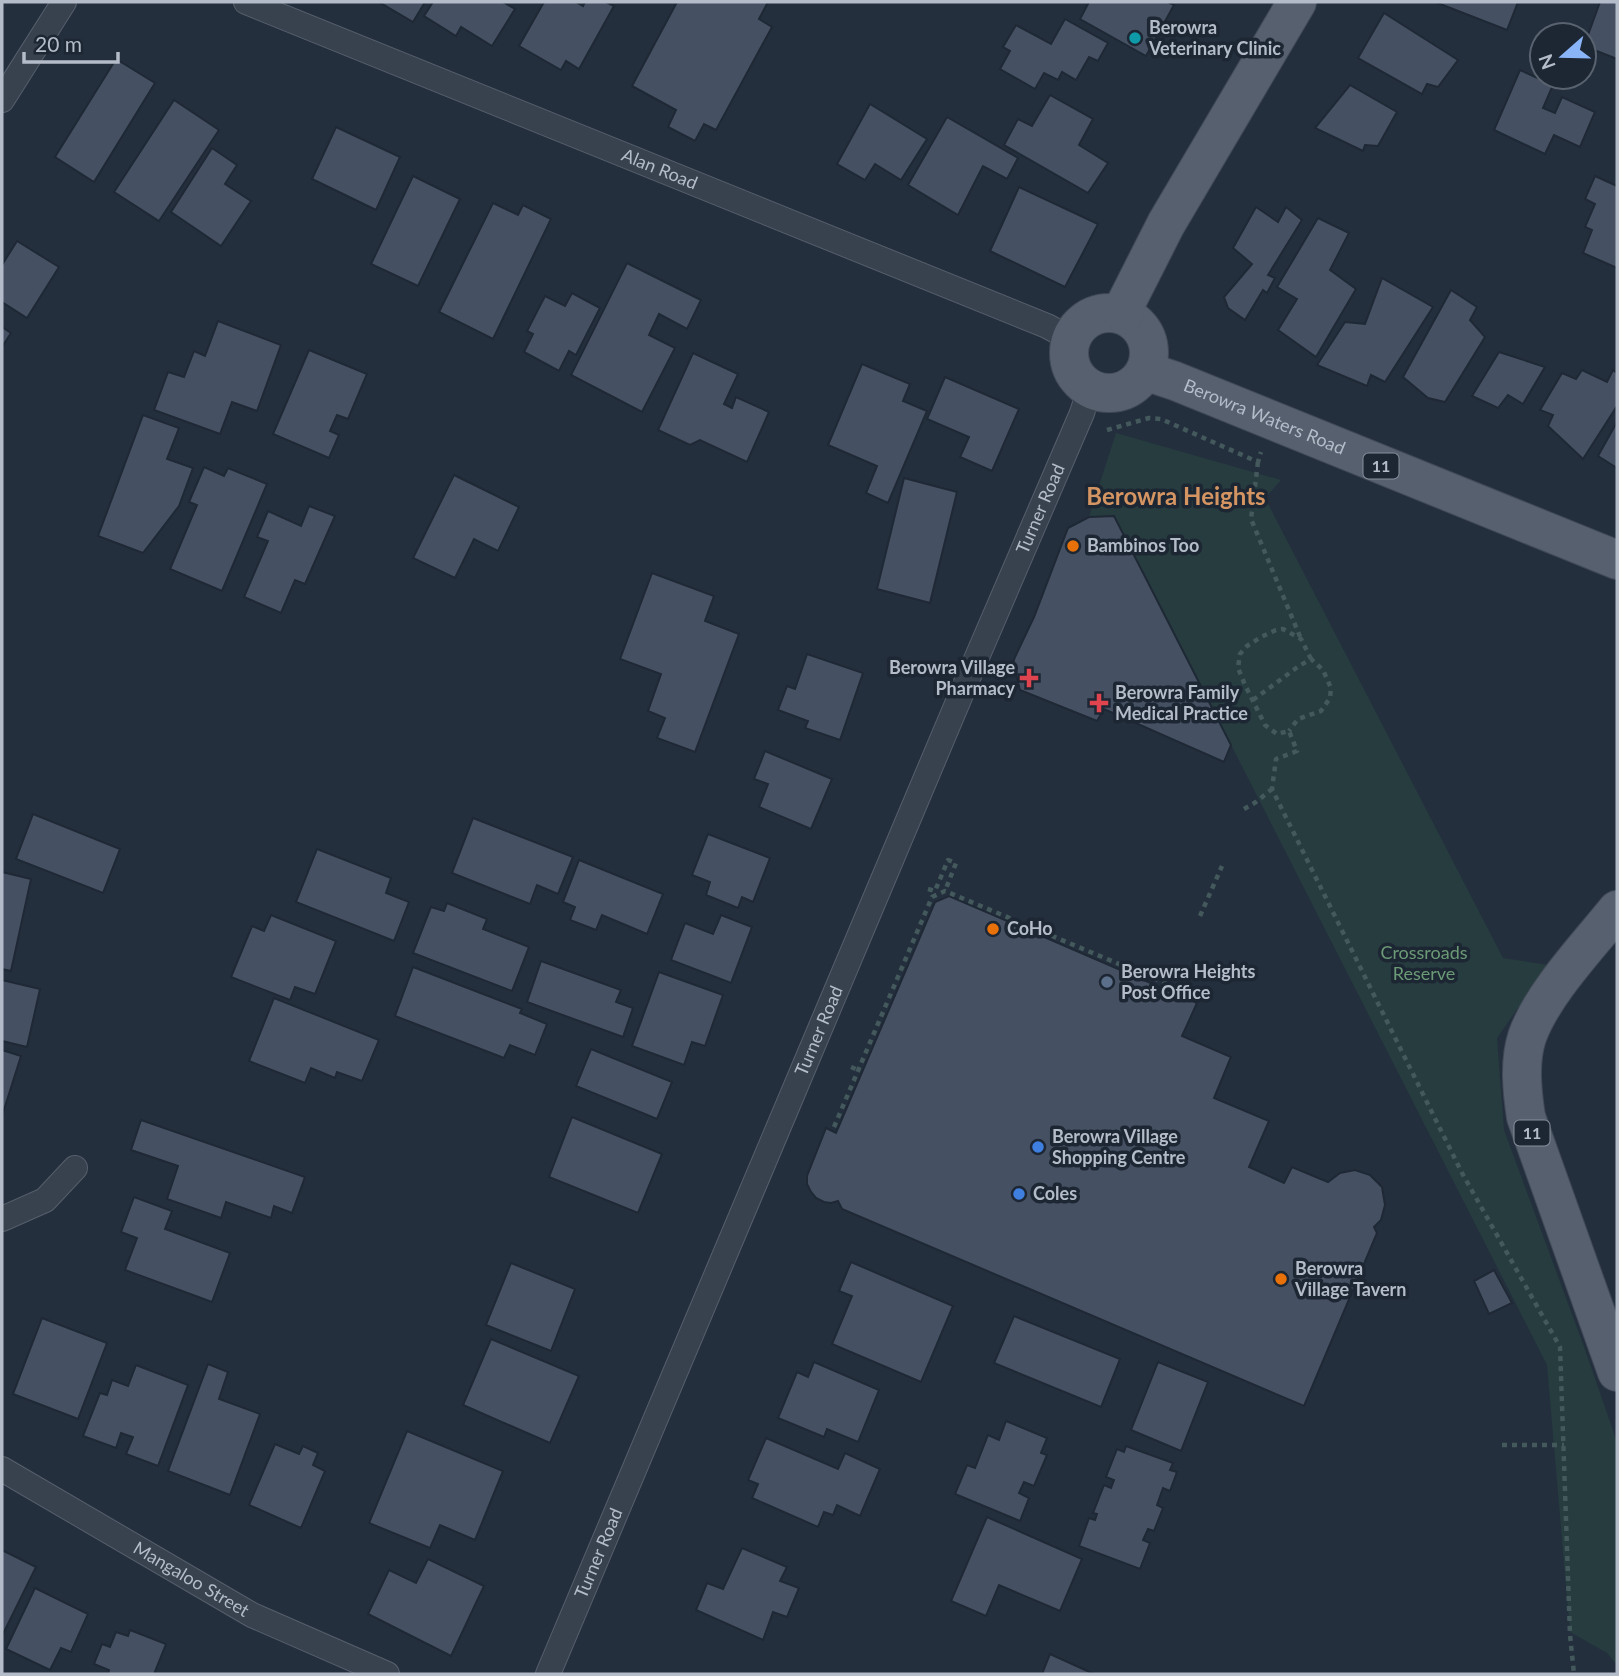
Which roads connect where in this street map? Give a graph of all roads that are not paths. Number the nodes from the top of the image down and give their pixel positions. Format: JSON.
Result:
{"nodes":[{"id":1,"x":64,"y":2,"type":"edge"},
{"id":2,"x":246,"y":2,"type":"edge"},
{"id":3,"x":1297,"y":2,"type":"edge"},
{"id":4,"x":2,"y":100,"type":"edge"},
{"id":5,"x":1124,"y":315,"type":"junction"},
{"id":6,"x":1071,"y":339,"type":"junction"},
{"id":7,"x":1145,"y":371,"type":"junction"},
{"id":8,"x":1090,"y":388,"type":"junction"},
{"id":9,"x":1617,"y":560,"type":"edge"},
{"id":10,"x":1617,"y":910,"type":"edge"},
{"id":11,"x":75,"y":1168,"type":"dead end"},
{"id":12,"x":2,"y":1219,"type":"edge"},
{"id":13,"x":1617,"y":1372,"type":"edge"},
{"id":14,"x":2,"y":1469,"type":"edge"},
{"id":15,"x":387,"y":1674,"type":"edge"},
{"id":16,"x":548,"y":1674,"type":"edge"}],
"edges":[{"from":1,"to":4,"type":"street"},
{"from":2,"to":6,"type":"street","name":"Alan Road"},
{"from":3,"to":5,"type":"main road"},
{"from":5,"to":6,"type":"main road"},
{"from":5,"to":7,"type":"main road"},
{"from":6,"to":8,"type":"main road"},
{"from":7,"to":8,"type":"main road"},
{"from":7,"to":9,"type":"main road","name":"Berowra Waters Road","number":"11"},
{"from":8,"to":16,"type":"street","name":"Turner Road"},
{"from":10,"to":13,"type":"main road","number":"11"},
{"from":11,"to":12,"type":"street"},
{"from":14,"to":15,"type":"street","name":"Mangaloo Street"}]}
